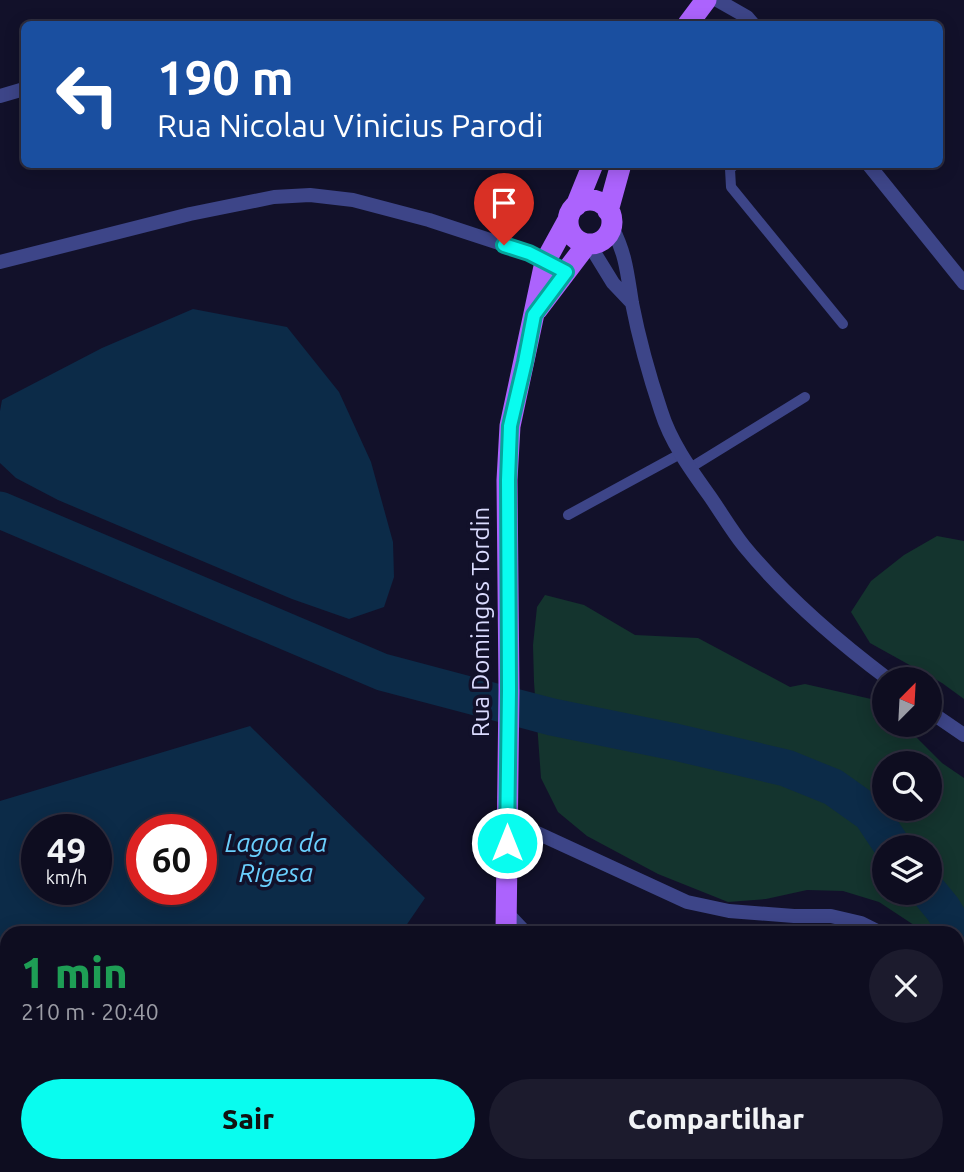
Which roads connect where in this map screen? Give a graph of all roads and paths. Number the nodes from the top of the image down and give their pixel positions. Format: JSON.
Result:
{"nodes":[{"id":1,"x":706,"y":0,"type":"edge"},
{"id":2,"x":717,"y":0,"type":"edge"},
{"id":3,"x":690,"y":21,"type":"edge"},
{"id":4,"x":750,"y":21,"type":"edge"},
{"id":5,"x":21,"y":90,"type":"edge"},
{"id":6,"x":0,"y":96,"type":"edge"},
{"id":7,"x":591,"y":168,"type":"edge"},
{"id":8,"x":620,"y":168,"type":"edge"},
{"id":9,"x":731,"y":168,"type":"edge"},
{"id":10,"x":871,"y":168,"type":"edge"},
{"id":11,"x":572,"y":213,"type":"junction"},
{"id":12,"x":610,"y":219,"type":"junction"},
{"id":13,"x":588,"y":244,"type":"junction"},
{"id":14,"x":0,"y":262,"type":"edge"},
{"id":15,"x":545,"y":262,"type":"junction"},
{"id":16,"x":566,"y":272,"type":"junction"},
{"id":17,"x":964,"y":283,"type":"edge"},
{"id":18,"x":632,"y":303,"type":"junction"},
{"id":19,"x":534,"y":315,"type":"junction"},
{"id":20,"x":843,"y":324,"type":"dead end"},
{"id":21,"x":806,"y":397,"type":"dead end"},
{"id":22,"x":680,"y":454,"type":"junction"},
{"id":23,"x":690,"y":468,"type":"junction"},
{"id":24,"x":568,"y":515,"type":"dead end"},
{"id":25,"x":872,"y":667,"type":"edge"},
{"id":26,"x":942,"y":720,"type":"edge"},
{"id":27,"x":964,"y":735,"type":"edge"},
{"id":28,"x":507,"y":819,"type":"junction"},
{"id":29,"x":507,"y":923,"type":"edge"},
{"id":30,"x":867,"y":926,"type":"edge"}],
"edges":[{"from":1,"to":3,"type":"main road"},
{"from":2,"to":4,"type":"street"},
{"from":5,"to":6,"type":"street"},
{"from":7,"to":11,"type":"main road","name":"Rua Domingos Tordin"},
{"from":8,"to":12,"type":"main road"},
{"from":9,"to":20,"type":"lane"},
{"from":10,"to":17,"type":"street"},
{"from":11,"to":12,"type":"main road"},
{"from":11,"to":13,"type":"main road"},
{"from":11,"to":15,"type":"main road","name":"Rua Domingos Tordin"},
{"from":12,"to":13,"type":"main road","name":"Rua Domingos Tordin"},
{"from":12,"to":18,"type":"street"},
{"from":13,"to":16,"type":"main road","name":"Rua Domingos Tordin"},
{"from":13,"to":18,"type":"street"},
{"from":14,"to":15,"type":"street"},
{"from":15,"to":16,"type":"street"},
{"from":15,"to":19,"type":"main road","name":"Rua Domingos Tordin"},
{"from":16,"to":19,"type":"main road","name":"Rua Domingos Tordin"},
{"from":18,"to":22,"type":"street"},
{"from":19,"to":28,"type":"main road","name":"Rua Domingos Tordin"},
{"from":21,"to":23,"type":"lane"},
{"from":22,"to":23,"type":"street"},
{"from":22,"to":24,"type":"lane"},
{"from":23,"to":25,"type":"street"},
{"from":26,"to":27,"type":"street"},
{"from":28,"to":29,"type":"main road","name":"Rua Domingos Tordin"},
{"from":28,"to":30,"type":"street"}]}
